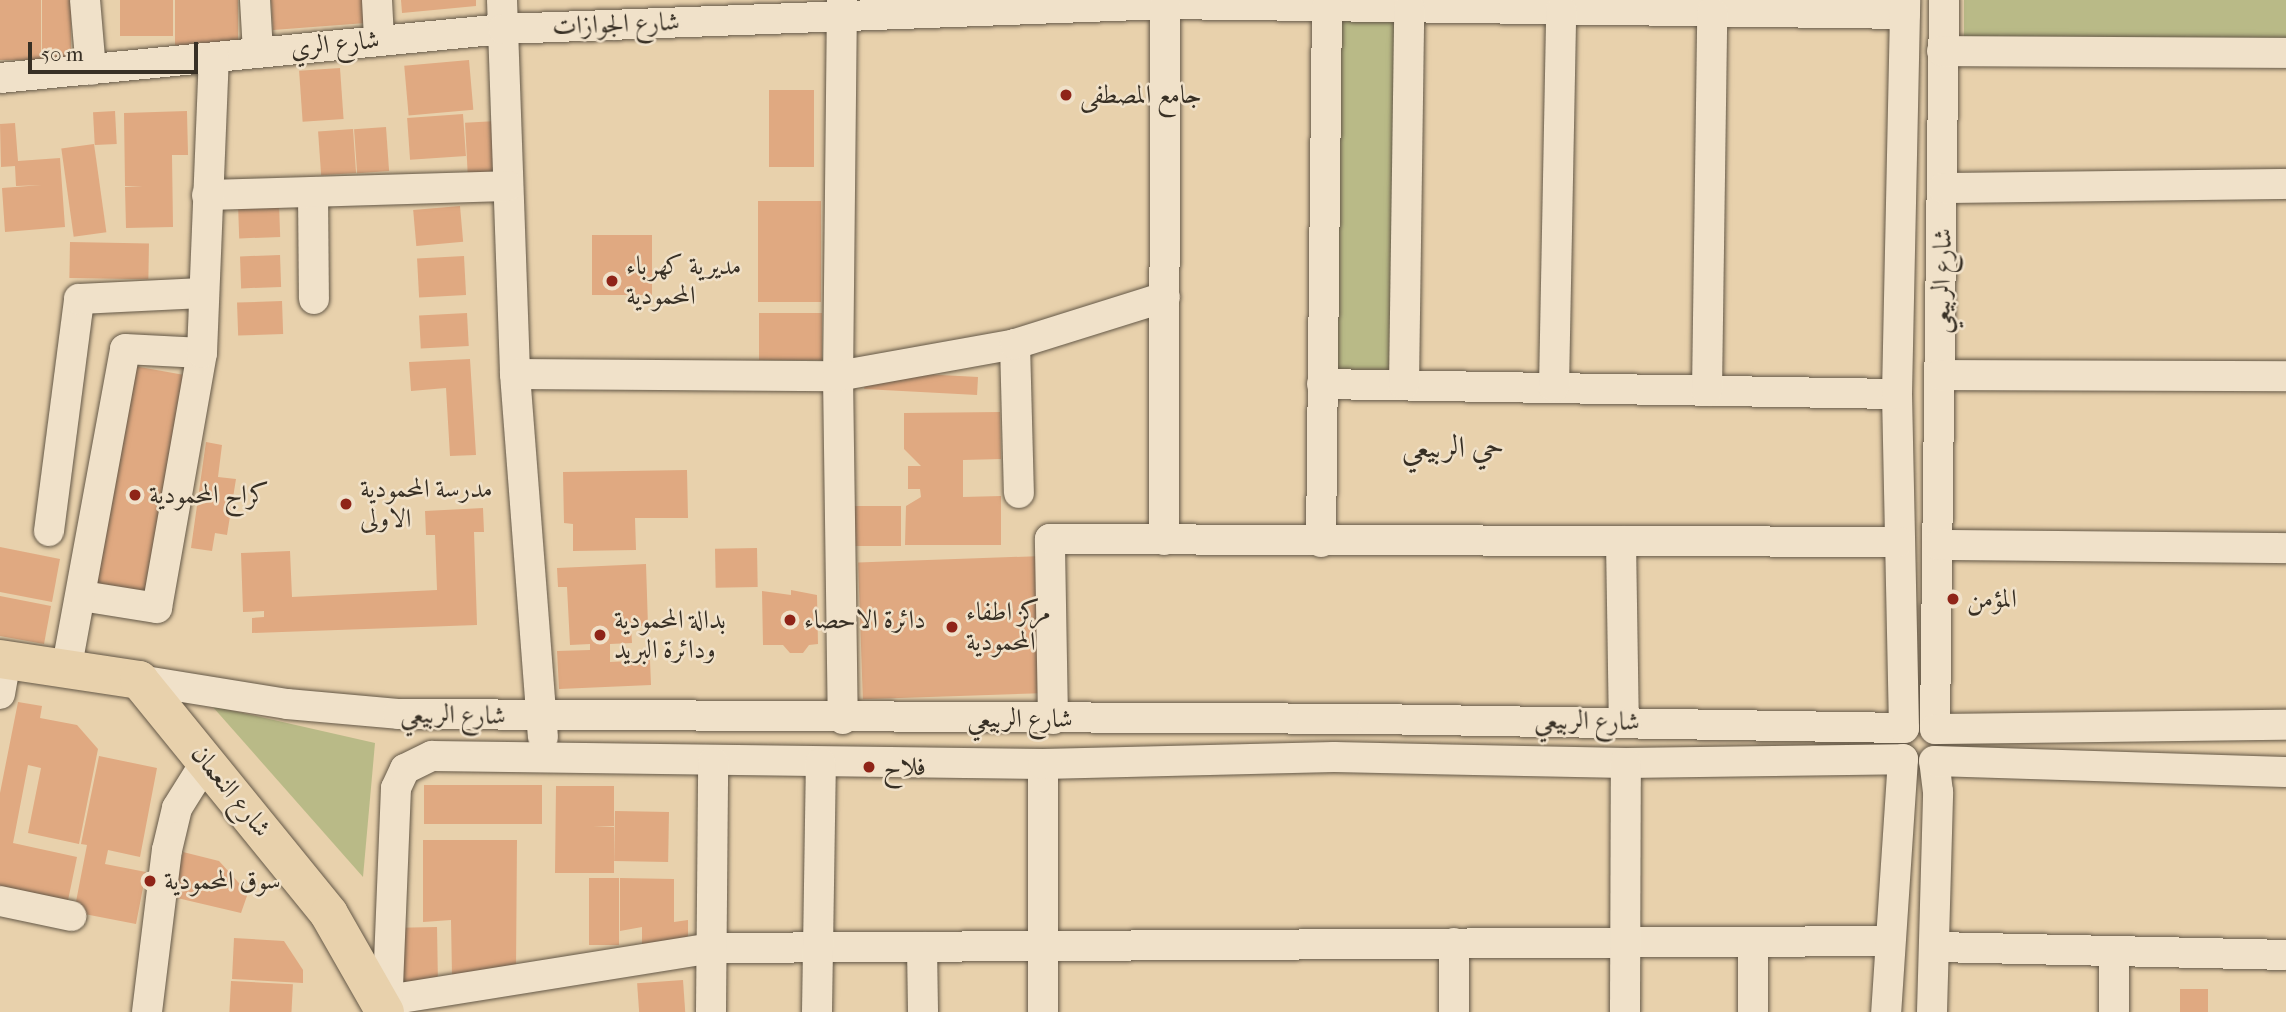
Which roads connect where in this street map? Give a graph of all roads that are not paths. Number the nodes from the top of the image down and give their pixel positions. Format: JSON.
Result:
{"nodes":[{"id":1,"x":85,"y":0,"type":"edge"},
{"id":2,"x":255,"y":0,"type":"edge"},
{"id":3,"x":377,"y":0,"type":"edge"},
{"id":4,"x":1165,"y":4,"type":"junction"},
{"id":5,"x":1327,"y":7,"type":"junction"},
{"id":6,"x":842,"y":8,"type":"edge"},
{"id":7,"x":1409,"y":8,"type":"junction"},
{"id":8,"x":1561,"y":10,"type":"junction"},
{"id":9,"x":690,"y":11,"type":"edge"},
{"id":10,"x":1712,"y":12,"type":"junction"},
{"id":11,"x":1905,"y":13,"type":"edge"},
{"id":12,"x":503,"y":14,"type":"edge"},
{"id":13,"x":1943,"y":38,"type":"edge"},
{"id":14,"x":380,"y":39,"type":"junction"},
{"id":15,"x":258,"y":52,"type":"junction"},
{"id":16,"x":2286,"y":53,"type":"edge"},
{"id":17,"x":214,"y":57,"type":"junction"},
{"id":18,"x":91,"y":71,"type":"junction"},
{"id":19,"x":1903,"y":77,"type":"junction"},
{"id":20,"x":0,"y":78,"type":"edge"},
{"id":21,"x":2286,"y":184,"type":"edge"},
{"id":22,"x":508,"y":186,"type":"junction"},
{"id":23,"x":1943,"y":188,"type":"junction"},
{"id":24,"x":313,"y":192,"type":"junction"},
{"id":25,"x":207,"y":195,"type":"junction"},
{"id":26,"x":1165,"y":296,"type":"junction"},
{"id":27,"x":314,"y":299,"type":"dead end"},
{"id":28,"x":202,"y":305,"type":"junction"},
{"id":29,"x":1015,"y":344,"type":"junction"},
{"id":30,"x":202,"y":353,"type":"junction"},
{"id":31,"x":515,"y":374,"type":"junction"},
{"id":32,"x":1940,"y":375,"type":"junction"},
{"id":33,"x":838,"y":376,"type":"junction"},
{"id":34,"x":2286,"y":376,"type":"edge"},
{"id":35,"x":1322,"y":384,"type":"junction"},
{"id":36,"x":1404,"y":385,"type":"junction"},
{"id":37,"x":1554,"y":387,"type":"junction"},
{"id":38,"x":1707,"y":391,"type":"junction"},
{"id":39,"x":1897,"y":394,"type":"junction"},
{"id":40,"x":1019,"y":493,"type":"dead end"},
{"id":41,"x":49,"y":531,"type":"dead end"},
{"id":42,"x":1164,"y":540,"type":"junction"},
{"id":43,"x":1621,"y":541,"type":"junction"},
{"id":44,"x":1321,"y":542,"type":"junction"},
{"id":45,"x":1898,"y":542,"type":"junction"},
{"id":46,"x":1938,"y":545,"type":"junction"},
{"id":47,"x":2286,"y":548,"type":"edge"},
{"id":48,"x":82,"y":596,"type":"junction"},
{"id":49,"x":2,"y":671,"type":"edge"},
{"id":50,"x":66,"y":671,"type":"junction"},
{"id":51,"x":139,"y":680,"type":"junction"},
{"id":52,"x":1901,"y":695,"type":"junction"},
{"id":53,"x":1939,"y":696,"type":"junction"},
{"id":54,"x":542,"y":717,"type":"junction"},
{"id":55,"x":843,"y":719,"type":"junction"},
{"id":56,"x":1053,"y":719,"type":"junction"},
{"id":57,"x":1312,"y":719,"type":"junction"},
{"id":58,"x":1372,"y":719,"type":"junction"},
{"id":59,"x":1624,"y":722,"type":"junction"},
{"id":60,"x":2286,"y":725,"type":"edge"},
{"id":61,"x":1890,"y":726,"type":"junction"},
{"id":62,"x":1950,"y":727,"type":"junction"},
{"id":63,"x":543,"y":758,"type":"junction"},
{"id":64,"x":1311,"y":758,"type":"junction"},
{"id":65,"x":1366,"y":758,"type":"junction"},
{"id":66,"x":207,"y":760,"type":"junction"},
{"id":67,"x":1890,"y":760,"type":"junction"},
{"id":68,"x":1934,"y":761,"type":"junction"},
{"id":69,"x":713,"y":762,"type":"junction"},
{"id":70,"x":821,"y":763,"type":"junction"},
{"id":71,"x":1626,"y":763,"type":"junction"},
{"id":72,"x":1043,"y":764,"type":"junction"},
{"id":73,"x":1964,"y":765,"type":"junction"},
{"id":74,"x":2286,"y":772,"type":"edge"},
{"id":75,"x":1899,"y":792,"type":"junction"},
{"id":76,"x":1938,"y":792,"type":"junction"},
{"id":77,"x":0,"y":901,"type":"edge"},
{"id":78,"x":71,"y":916,"type":"dead end"},
{"id":79,"x":1888,"y":941,"type":"junction"},
{"id":80,"x":1625,"y":942,"type":"junction"},
{"id":81,"x":1753,"y":942,"type":"junction"},
{"id":82,"x":1454,"y":943,"type":"junction"},
{"id":83,"x":1043,"y":946,"type":"junction"},
{"id":84,"x":922,"y":947,"type":"junction"},
{"id":85,"x":1936,"y":947,"type":"junction"},
{"id":86,"x":711,"y":948,"type":"junction"},
{"id":87,"x":818,"y":948,"type":"junction"},
{"id":88,"x":2114,"y":953,"type":"junction"},
{"id":89,"x":2286,"y":955,"type":"edge"},
{"id":90,"x":387,"y":1008,"type":"edge"},
{"id":91,"x":147,"y":1012,"type":"edge"},
{"id":92,"x":711,"y":1012,"type":"edge"},
{"id":93,"x":817,"y":1012,"type":"edge"},
{"id":94,"x":923,"y":1012,"type":"edge"},
{"id":95,"x":1043,"y":1012,"type":"edge"},
{"id":96,"x":1454,"y":1012,"type":"edge"},
{"id":97,"x":1625,"y":1012,"type":"edge"},
{"id":98,"x":1753,"y":1012,"type":"edge"},
{"id":99,"x":1886,"y":1012,"type":"edge"},
{"id":100,"x":1932,"y":1012,"type":"edge"},
{"id":101,"x":2114,"y":1012,"type":"edge"}],
"edges":[{"from":1,"to":18,"type":"street"},
{"from":2,"to":15,"type":"street"},
{"from":3,"to":14,"type":"street"},
{"from":4,"to":5,"type":"street","name":"شارع الجوازات"},
{"from":4,"to":6,"type":"street","name":"شارع الجوازات"},
{"from":4,"to":26,"type":"street"},
{"from":5,"to":7,"type":"street","name":"شارع الجوازات"},
{"from":5,"to":35,"type":"street"},
{"from":6,"to":9,"type":"street","name":"شارع الجوازات"},
{"from":6,"to":33,"type":"street"},
{"from":7,"to":8,"type":"street","name":"شارع الجوازات"},
{"from":7,"to":36,"type":"street"},
{"from":8,"to":10,"type":"street","name":"شارع الجوازات"},
{"from":8,"to":37,"type":"street"},
{"from":9,"to":12,"type":"street","name":"شارع الجوازات"},
{"from":10,"to":11,"type":"street","name":"شارع الجوازات"},
{"from":10,"to":38,"type":"street"},
{"from":11,"to":13,"type":"street"},
{"from":11,"to":19,"type":"street","name":"شارع الربيعي"},
{"from":12,"to":14,"type":"street","name":"شارع الري"},
{"from":12,"to":22,"type":"street"},
{"from":13,"to":16,"type":"street"},
{"from":13,"to":19,"type":"street"},
{"from":13,"to":23,"type":"street","name":"شارع الربيعي"},
{"from":14,"to":15,"type":"street","name":"شارع الري"},
{"from":15,"to":17,"type":"street","name":"شارع الري"},
{"from":17,"to":18,"type":"street","name":"شارع الري"},
{"from":17,"to":25,"type":"street"},
{"from":18,"to":20,"type":"street","name":"شارع الري"},
{"from":19,"to":39,"type":"street","name":"شارع الربيعي"},
{"from":21,"to":23,"type":"street"},
{"from":22,"to":24,"type":"street"},
{"from":22,"to":31,"type":"street"},
{"from":23,"to":32,"type":"street","name":"شارع الربيعي"},
{"from":24,"to":25,"type":"street"},
{"from":24,"to":27,"type":"street"},
{"from":25,"to":28,"type":"street"},
{"from":26,"to":29,"type":"street"},
{"from":26,"to":42,"type":"street"},
{"from":28,"to":30,"type":"street"},
{"from":28,"to":41,"type":"street"},
{"from":29,"to":33,"type":"street"},
{"from":29,"to":40,"type":"street"},
{"from":30,"to":48,"type":"street"},
{"from":30,"to":48,"type":"street"},
{"from":31,"to":33,"type":"street"},
{"from":31,"to":54,"type":"street"},
{"from":32,"to":34,"type":"street"},
{"from":32,"to":46,"type":"street","name":"شارع الربيعي"},
{"from":33,"to":55,"type":"street"},
{"from":35,"to":36,"type":"street"},
{"from":35,"to":44,"type":"street"},
{"from":36,"to":37,"type":"street"},
{"from":37,"to":38,"type":"street"},
{"from":38,"to":39,"type":"street"},
{"from":39,"to":45,"type":"street","name":"شارع الربيعي"},
{"from":42,"to":44,"type":"street"},
{"from":42,"to":56,"type":"street"},
{"from":43,"to":44,"type":"street"},
{"from":43,"to":45,"type":"street"},
{"from":43,"to":59,"type":"street"},
{"from":45,"to":52,"type":"street","name":"شارع الربيعي"},
{"from":46,"to":47,"type":"street"},
{"from":46,"to":53,"type":"street","name":"شارع الربيعي"},
{"from":48,"to":50,"type":"street"},
{"from":49,"to":50,"type":"main road"},
{"from":50,"to":51,"type":"main road"},
{"from":51,"to":54,"type":"street","name":"شارع الربيعي"},
{"from":51,"to":66,"type":"main road","name":"شارع النعمان"},
{"from":52,"to":53,"type":"street"},
{"from":52,"to":61,"type":"street","name":"شارع الربيعي"},
{"from":53,"to":62,"type":"street","name":"شارع الربيعي"},
{"from":54,"to":55,"type":"street","name":"شارع الربيعي"},
{"from":54,"to":63,"type":"street"},
{"from":55,"to":56,"type":"street","name":"شارع الربيعي"},
{"from":56,"to":57,"type":"street","name":"شارع الربيعي"},
{"from":57,"to":58,"type":"street","name":"شارع الربيعي"},
{"from":57,"to":64,"type":"street"},
{"from":58,"to":59,"type":"street","name":"شارع الربيعي"},
{"from":58,"to":65,"type":"street"},
{"from":59,"to":61,"type":"street","name":"شارع الربيعي"},
{"from":60,"to":62,"type":"street","name":"شارع الربيعي"},
{"from":61,"to":62,"type":"street","name":"شارع الربيعي"},
{"from":61,"to":67,"type":"street"},
{"from":62,"to":68,"type":"street","name":"شارع الربيعي"},
{"from":62,"to":73,"type":"street"},
{"from":63,"to":69,"type":"street","name":"شارع الربيعي"},
{"from":63,"to":90,"type":"street","name":"شارع الربيعي"},
{"from":64,"to":65,"type":"street","name":"شارع الربيعي"},
{"from":64,"to":72,"type":"street","name":"شارع الربيعي"},
{"from":65,"to":71,"type":"street","name":"شارع الربيعي"},
{"from":66,"to":90,"type":"main road","name":"شارع النعمان"},
{"from":66,"to":91,"type":"street"},
{"from":67,"to":68,"type":"street","name":"شارع الربيعي"},
{"from":67,"to":71,"type":"street","name":"شارع الربيعي"},
{"from":67,"to":75,"type":"street"},
{"from":68,"to":73,"type":"street","name":"شارع الربيعي"},
{"from":68,"to":76,"type":"street","name":"شارع الربيعي"},
{"from":69,"to":70,"type":"street","name":"شارع الربيعي"},
{"from":69,"to":86,"type":"street"},
{"from":70,"to":72,"type":"street","name":"شارع الربيعي"},
{"from":70,"to":87,"type":"street"},
{"from":71,"to":80,"type":"street"},
{"from":72,"to":83,"type":"street"},
{"from":73,"to":74,"type":"street","name":"شارع الربيعي"},
{"from":73,"to":76,"type":"street"},
{"from":75,"to":76,"type":"street"},
{"from":75,"to":79,"type":"street"},
{"from":76,"to":85,"type":"street","name":"شارع الربيعي"},
{"from":77,"to":78,"type":"street"},
{"from":79,"to":81,"type":"street"},
{"from":79,"to":99,"type":"street"},
{"from":80,"to":81,"type":"street"},
{"from":80,"to":82,"type":"street"},
{"from":80,"to":97,"type":"street"},
{"from":81,"to":98,"type":"street"},
{"from":82,"to":83,"type":"street"},
{"from":82,"to":96,"type":"street"},
{"from":83,"to":84,"type":"street"},
{"from":83,"to":95,"type":"street"},
{"from":84,"to":87,"type":"street"},
{"from":84,"to":94,"type":"street"},
{"from":85,"to":88,"type":"street"},
{"from":85,"to":100,"type":"street","name":"شارع الربيعي"},
{"from":86,"to":87,"type":"street"},
{"from":86,"to":90,"type":"street"},
{"from":86,"to":92,"type":"street"},
{"from":87,"to":93,"type":"street"},
{"from":88,"to":89,"type":"street"},
{"from":88,"to":101,"type":"street"}]}
